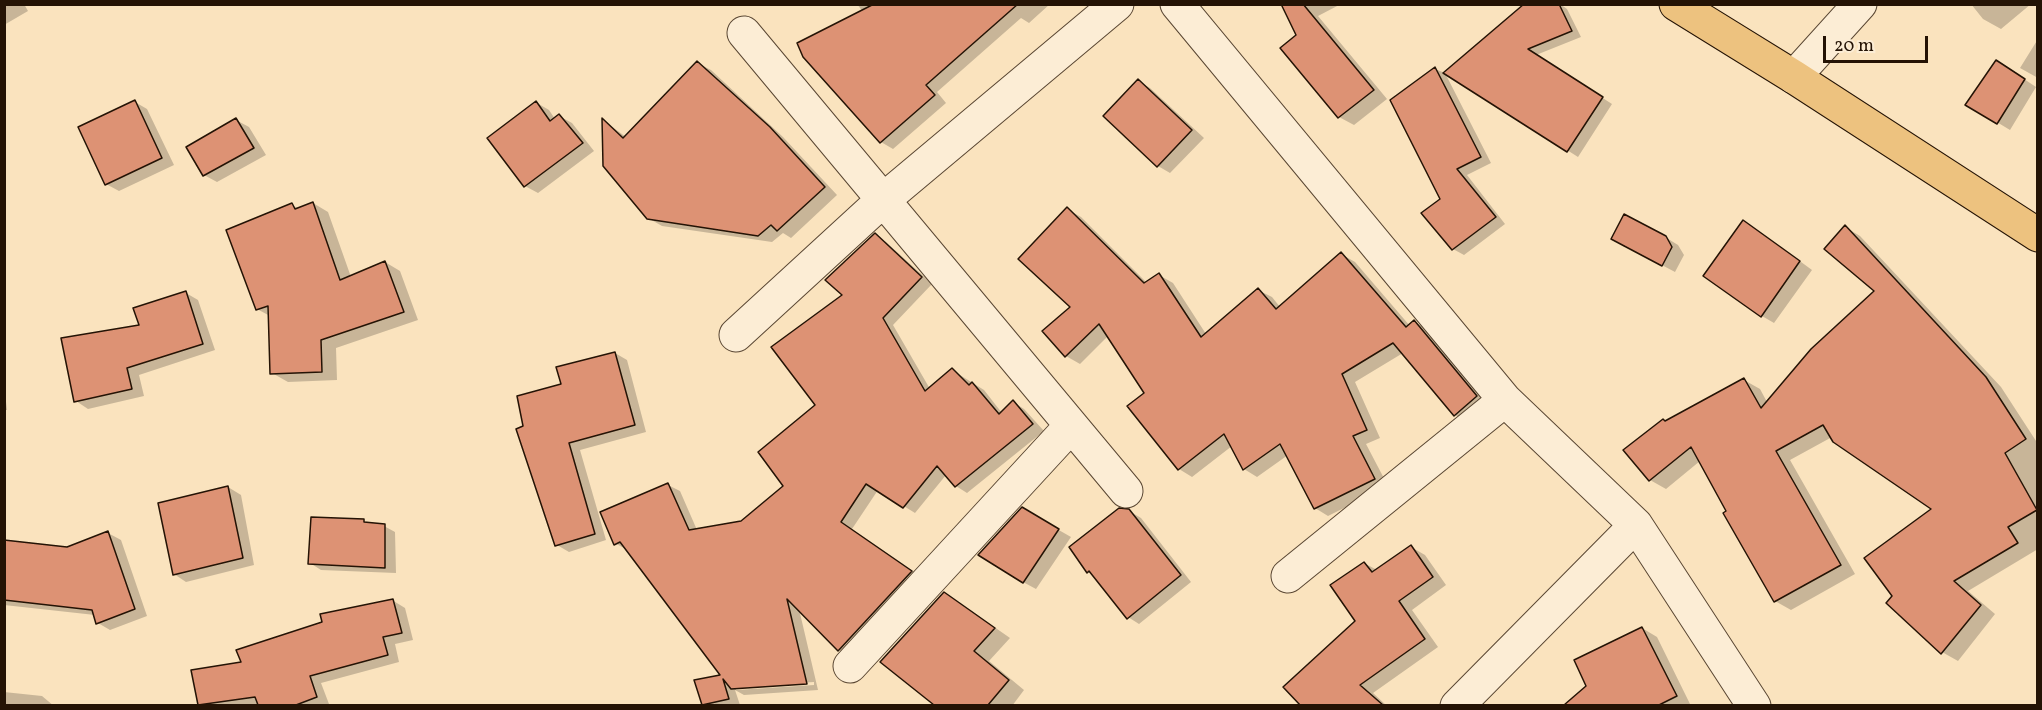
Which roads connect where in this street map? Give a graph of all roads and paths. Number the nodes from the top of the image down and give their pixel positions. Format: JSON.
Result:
{"nodes":[{"id":1,"x":1117,"y":4,"type":"edge"},
{"id":2,"x":1177,"y":4,"type":"edge"},
{"id":3,"x":1676,"y":4,"type":"edge"},
{"id":4,"x":1860,"y":4,"type":"edge"},
{"id":5,"x":744,"y":33,"type":"dead end"},
{"id":6,"x":1794,"y":76,"type":"junction"},
{"id":7,"x":882,"y":201,"type":"junction"},
{"id":8,"x":2037,"y":235,"type":"edge"},
{"id":9,"x":736,"y":335,"type":"dead end"},
{"id":10,"x":1505,"y":400,"type":"junction"},
{"id":11,"x":1071,"y":426,"type":"junction"},
{"id":12,"x":1126,"y":491,"type":"dead end"},
{"id":13,"x":1636,"y":525,"type":"junction"},
{"id":14,"x":1288,"y":576,"type":"dead end"},
{"id":15,"x":850,"y":666,"type":"dead end"},
{"id":16,"x":1456,"y":705,"type":"edge"},
{"id":17,"x":1754,"y":705,"type":"edge"}],
"edges":[{"from":1,"to":7,"type":"street"},
{"from":2,"to":10,"type":"street"},
{"from":3,"to":6,"type":"highway"},
{"from":4,"to":6,"type":"street"},
{"from":5,"to":7,"type":"street"},
{"from":6,"to":8,"type":"highway"},
{"from":7,"to":9,"type":"street"},
{"from":7,"to":11,"type":"street"},
{"from":10,"to":13,"type":"street"},
{"from":10,"to":14,"type":"street"},
{"from":11,"to":12,"type":"street"},
{"from":11,"to":15,"type":"street"},
{"from":13,"to":16,"type":"street"},
{"from":13,"to":17,"type":"street"}]}
